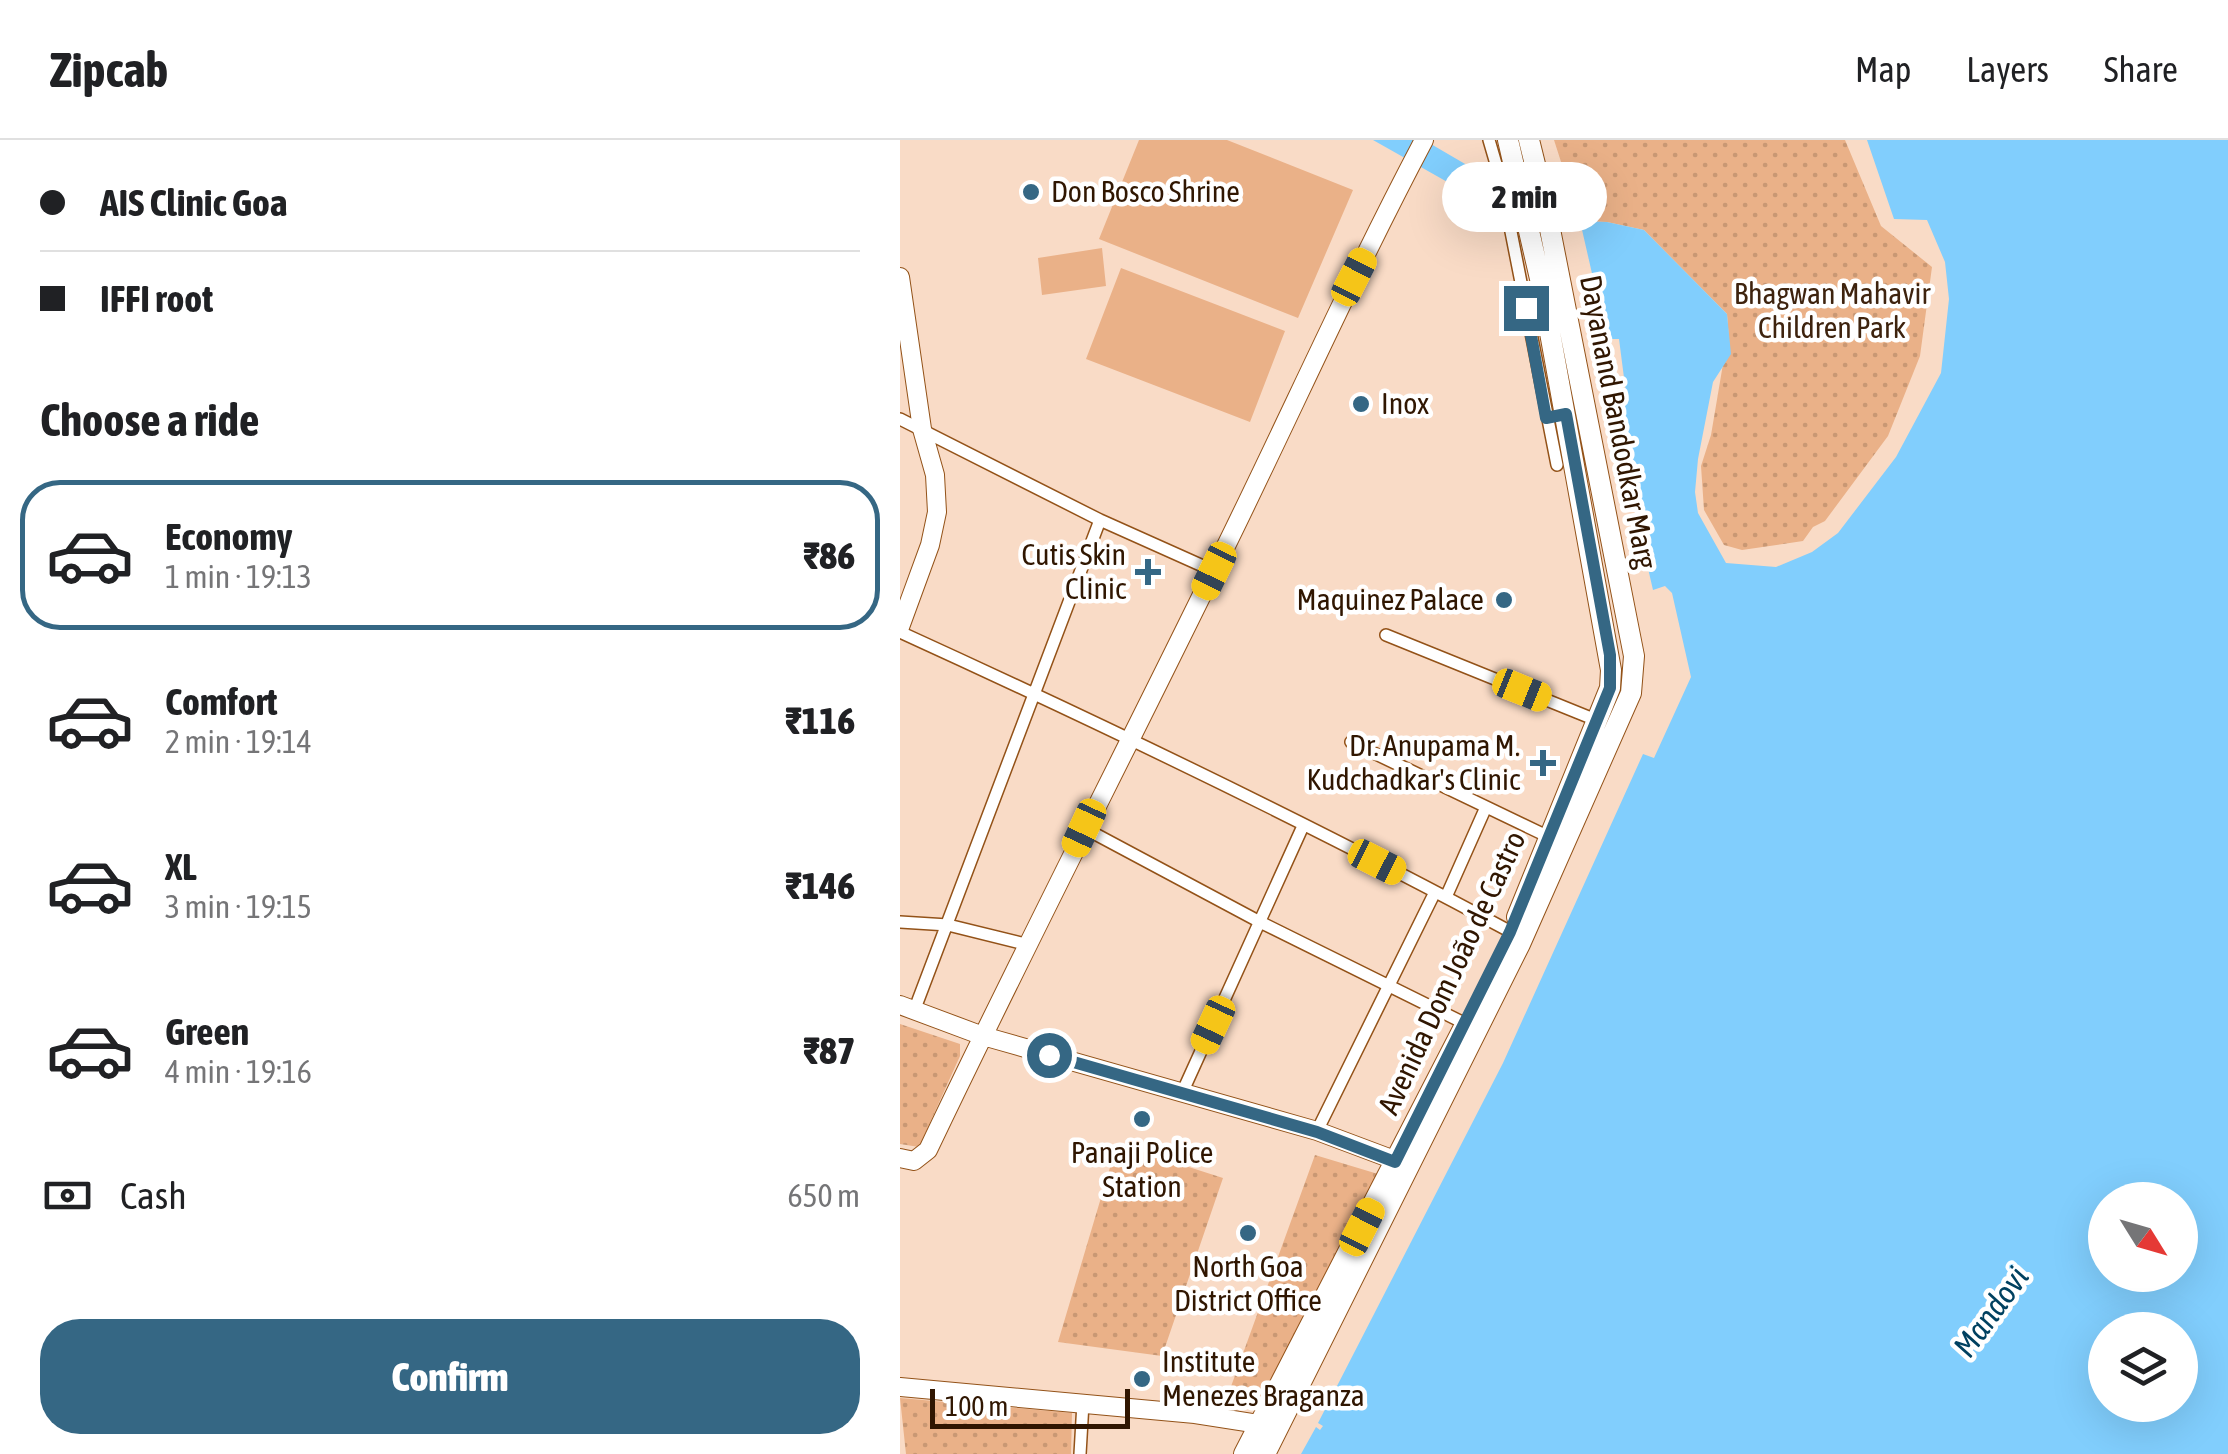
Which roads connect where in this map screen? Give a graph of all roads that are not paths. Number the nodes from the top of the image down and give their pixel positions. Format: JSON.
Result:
{"nodes":[{"id":1,"x":1424,"y":140,"type":"edge"},
{"id":2,"x":1488,"y":140,"type":"edge"},
{"id":3,"x":1508,"y":140,"type":"edge"},
{"id":4,"x":1529,"y":140,"type":"edge"},
{"id":5,"x":1530,"y":181,"type":"junction"},
{"id":6,"x":1528,"y":219,"type":"junction"},
{"id":7,"x":900,"y":278,"type":"edge"},
{"id":8,"x":1556,"y":416,"type":"junction"},
{"id":9,"x":900,"y":420,"type":"edge"},
{"id":10,"x":922,"y":430,"type":"junction"},
{"id":11,"x":1557,"y":464,"type":"dead end"},
{"id":12,"x":1100,"y":520,"type":"junction"},
{"id":13,"x":1214,"y":571,"type":"junction"},
{"id":14,"x":900,"y":630,"type":"edge"},
{"id":15,"x":1386,"y":636,"type":"dead end"},
{"id":16,"x":1634,"y":656,"type":"joint"},
{"id":17,"x":1032,"y":692,"type":"junction"},
{"id":18,"x":1596,"y":720,"type":"junction"},
{"id":19,"x":1129,"y":740,"type":"junction"},
{"id":20,"x":1351,"y":742,"type":"dead end"},
{"id":21,"x":1486,"y":807,"type":"junction"},
{"id":22,"x":1303,"y":826,"type":"junction"},
{"id":23,"x":1084,"y":828,"type":"junction"},
{"id":24,"x":1550,"y":838,"type":"junction"},
{"id":25,"x":1441,"y":894,"type":"junction"},
{"id":26,"x":900,"y":922,"type":"edge"},
{"id":27,"x":1260,"y":922,"type":"junction"},
{"id":28,"x":948,"y":925,"type":"junction"},
{"id":29,"x":1510,"y":932,"type":"junction"},
{"id":30,"x":1028,"y":945,"type":"junction"},
{"id":31,"x":1389,"y":983,"type":"junction"},
{"id":32,"x":907,"y":1008,"type":"edge"},
{"id":33,"x":1466,"y":1024,"type":"junction"},
{"id":34,"x":983,"y":1036,"type":"junction"},
{"id":35,"x":1182,"y":1093,"type":"junction"},
{"id":36,"x":1317,"y":1132,"type":"junction"},
{"id":37,"x":900,"y":1158,"type":"edge"},
{"id":38,"x":1403,"y":1164,"type":"junction"},
{"id":39,"x":900,"y":1388,"type":"edge"},
{"id":40,"x":1083,"y":1403,"type":"junction"},
{"id":41,"x":1271,"y":1425,"type":"junction"},
{"id":42,"x":1080,"y":1454,"type":"edge"},
{"id":43,"x":1244,"y":1454,"type":"edge"},
{"id":44,"x":1265,"y":1454,"type":"edge"}],
"edges":[{"from":1,"to":13,"type":"street"},
{"from":2,"to":6,"type":"street"},
{"from":3,"to":5,"type":"main road","name":"Dayanand Bandodkar Marg"},
{"from":4,"to":5,"type":"main road","name":"Dayanand Bandodkar Marg"},
{"from":5,"to":6,"type":"main road","name":"Dayanand Bandodkar Marg"},
{"from":6,"to":8,"type":"main road"},
{"from":6,"to":16,"type":"main road","name":"Dayanand Bandodkar Marg"},
{"from":7,"to":10,"type":"street"},
{"from":8,"to":11,"type":"street"},
{"from":8,"to":18,"type":"main road","name":"Avenida Dom João de Castro"},
{"from":9,"to":10,"type":"street"},
{"from":10,"to":12,"type":"street"},
{"from":10,"to":14,"type":"street"},
{"from":12,"to":13,"type":"street"},
{"from":12,"to":17,"type":"street"},
{"from":13,"to":19,"type":"street"},
{"from":14,"to":17,"type":"street"},
{"from":15,"to":18,"type":"street"},
{"from":16,"to":38,"type":"main road","name":"Avenida Dom João de Castro"},
{"from":17,"to":19,"type":"street"},
{"from":17,"to":28,"type":"street"},
{"from":18,"to":24,"type":"main road","name":"Avenida Dom João de Castro"},
{"from":19,"to":22,"type":"street"},
{"from":19,"to":23,"type":"street"},
{"from":20,"to":21,"type":"street"},
{"from":21,"to":24,"type":"street"},
{"from":21,"to":25,"type":"street"},
{"from":22,"to":25,"type":"street"},
{"from":22,"to":27,"type":"street"},
{"from":23,"to":27,"type":"street"},
{"from":23,"to":30,"type":"street"},
{"from":24,"to":29,"type":"main road","name":"Avenida Dom João de Castro"},
{"from":25,"to":29,"type":"street"},
{"from":25,"to":31,"type":"street"},
{"from":26,"to":28,"type":"street"},
{"from":27,"to":31,"type":"street"},
{"from":27,"to":35,"type":"street"},
{"from":28,"to":30,"type":"street"},
{"from":28,"to":32,"type":"street"},
{"from":29,"to":33,"type":"main road","name":"Avenida Dom João de Castro"},
{"from":30,"to":34,"type":"street"},
{"from":31,"to":33,"type":"street"},
{"from":31,"to":36,"type":"street"},
{"from":32,"to":34,"type":"street"},
{"from":33,"to":38,"type":"main road","name":"Avenida Dom João de Castro"},
{"from":34,"to":35,"type":"street"},
{"from":34,"to":37,"type":"street"},
{"from":35,"to":36,"type":"street"},
{"from":36,"to":38,"type":"street"},
{"from":38,"to":41,"type":"main road","name":"Avenida Dom João de Castro"},
{"from":39,"to":40,"type":"street"},
{"from":40,"to":41,"type":"street"},
{"from":40,"to":42,"type":"street"},
{"from":41,"to":43,"type":"main road","name":"Avenida Dom João de Castro"},
{"from":41,"to":44,"type":"main road","name":"Avenida Dom João de Castro"}]}
